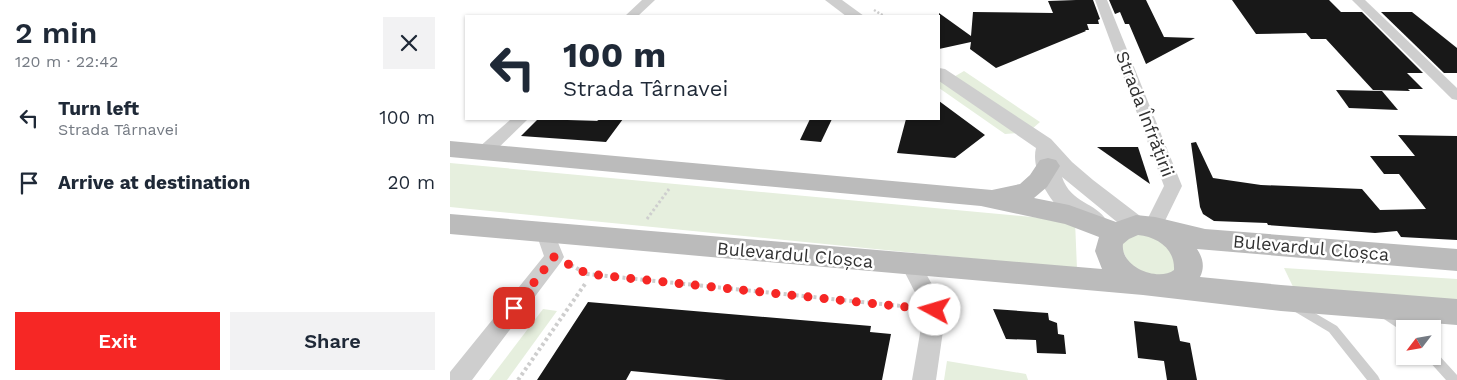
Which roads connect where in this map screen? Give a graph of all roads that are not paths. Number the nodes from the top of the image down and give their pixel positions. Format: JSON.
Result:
{"nodes":[{"id":1,"x":649,"y":0,"type":"edge"},
{"id":2,"x":832,"y":0,"type":"edge"},
{"id":3,"x":1101,"y":0,"type":"edge"},
{"id":4,"x":1358,"y":0,"type":"edge"},
{"id":5,"x":632,"y":15,"type":"edge"},
{"id":6,"x":854,"y":15,"type":"edge"},
{"id":7,"x":940,"y":74,"type":"edge"},
{"id":8,"x":1457,"y":96,"type":"edge"},
{"id":9,"x":519,"y":120,"type":"edge"},
{"id":10,"x":450,"y":149,"type":"edge"},
{"id":11,"x":484,"y":152,"type":"junction"},
{"id":12,"x":1046,"y":155,"type":"junction"},
{"id":13,"x":981,"y":197,"type":"junction"},
{"id":14,"x":450,"y":224,"type":"edge"},
{"id":15,"x":1142,"y":229,"type":"junction"},
{"id":16,"x":550,"y":245,"type":"junction"},
{"id":17,"x":1457,"y":260,"type":"edge"},
{"id":18,"x":911,"y":265,"type":"junction"},
{"id":19,"x":1140,"y":284,"type":"junction"},
{"id":20,"x":1170,"y":286,"type":"junction"},
{"id":21,"x":1281,"y":298,"type":"junction"},
{"id":22,"x":1371,"y":306,"type":"junction"},
{"id":23,"x":1457,"y":312,"type":"edge"},
{"id":24,"x":1396,"y":322,"type":"edge"},
{"id":25,"x":1440,"y":365,"type":"edge"},
{"id":26,"x":458,"y":380,"type":"edge"},
{"id":27,"x":924,"y":380,"type":"edge"},
{"id":28,"x":1374,"y":380,"type":"edge"},
{"id":29,"x":1454,"y":380,"type":"edge"}],
"edges":[{"from":1,"to":5,"type":"street"},
{"from":2,"to":6,"type":"street"},
{"from":3,"to":15,"type":"street","name":"Strada Înfrățirii"},
{"from":4,"to":8,"type":"street"},
{"from":7,"to":12,"type":"street"},
{"from":9,"to":11,"type":"street"},
{"from":10,"to":11,"type":"main road","name":"Bulevardul Cloșca"},
{"from":11,"to":13,"type":"main road","name":"Bulevardul Cloșca"},
{"from":12,"to":13,"type":"main road"},
{"from":12,"to":15,"type":"street"},
{"from":13,"to":15,"type":"main road","name":"Bulevardul Cloșca"},
{"from":14,"to":16,"type":"main road","name":"Bulevardul Cloșca"},
{"from":15,"to":17,"type":"main road","name":"Bulevardul Cloșca"},
{"from":15,"to":19,"type":"main road"},
{"from":15,"to":20,"type":"main road"},
{"from":16,"to":18,"type":"main road","name":"Bulevardul Cloșca"},
{"from":16,"to":26,"type":"street"},
{"from":18,"to":19,"type":"main road","name":"Bulevardul Cloșca"},
{"from":18,"to":27,"type":"street"},
{"from":19,"to":20,"type":"main road"},
{"from":20,"to":21,"type":"main road"},
{"from":21,"to":22,"type":"main road"},
{"from":21,"to":28,"type":"lane"},
{"from":22,"to":23,"type":"main road"},
{"from":22,"to":24,"type":"lane"},
{"from":25,"to":29,"type":"lane"}]}
